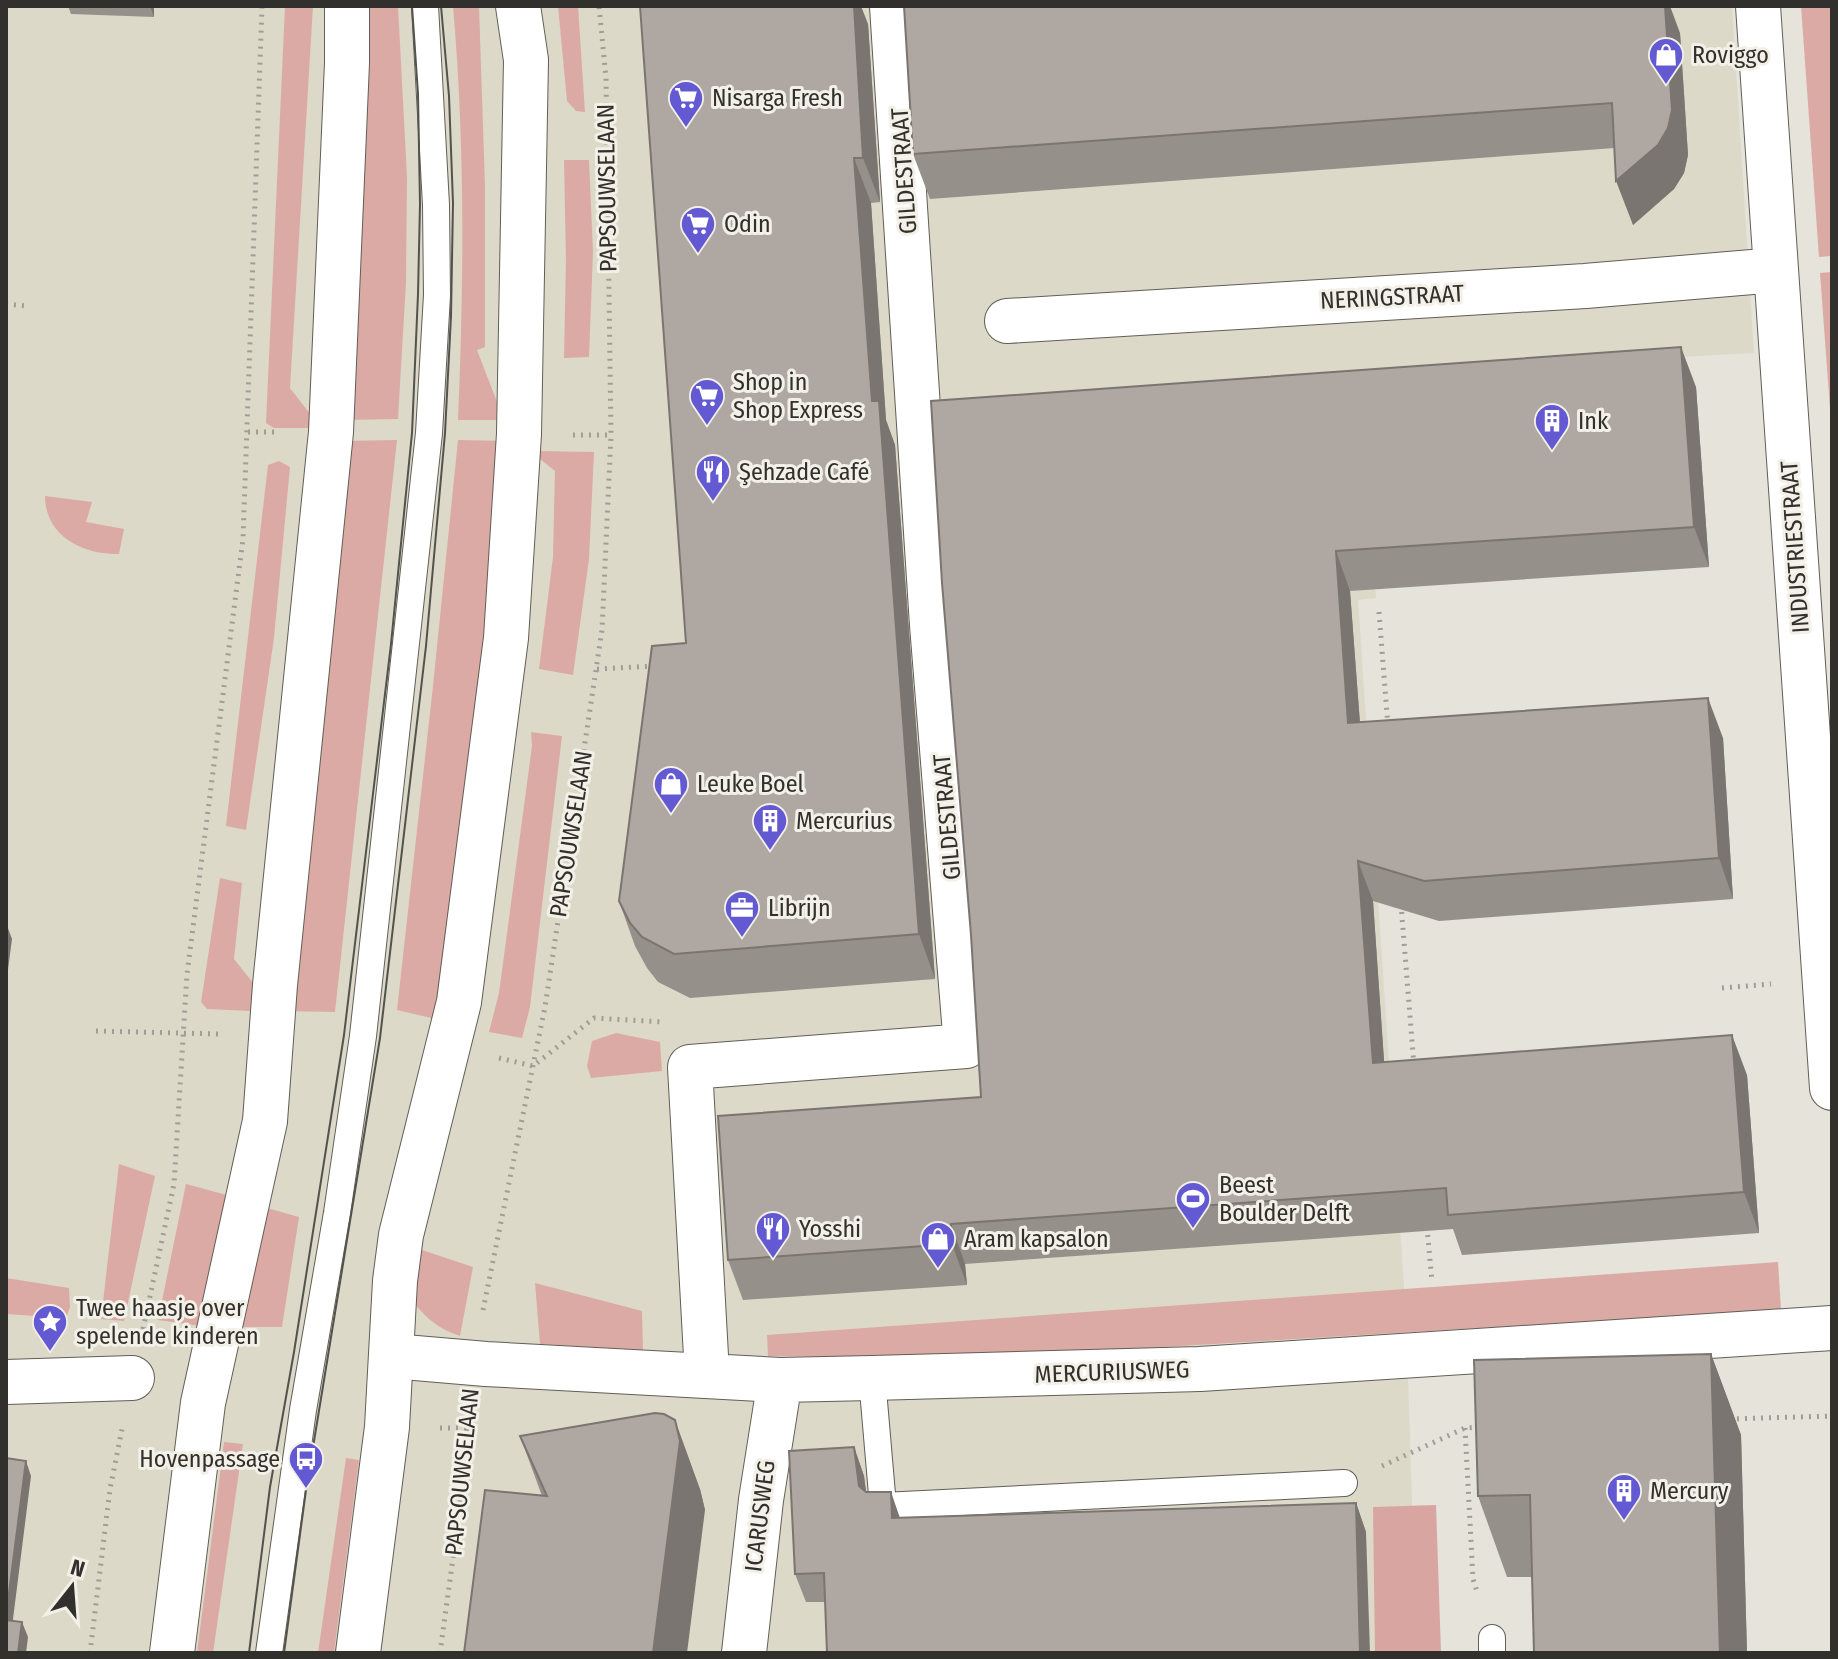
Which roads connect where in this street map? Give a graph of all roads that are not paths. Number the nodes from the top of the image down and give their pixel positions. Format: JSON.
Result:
{"nodes":[{"id":1,"x":347,"y":6,"type":"edge"},
{"id":2,"x":425,"y":6,"type":"edge"},
{"id":3,"x":518,"y":6,"type":"edge"},
{"id":4,"x":892,"y":6,"type":"edge"},
{"id":5,"x":1758,"y":6,"type":"edge"},
{"id":6,"x":1776,"y":270,"type":"junction"},
{"id":7,"x":1007,"y":321,"type":"dead end"},
{"id":8,"x":1832,"y":1084,"type":"edge"},
{"id":9,"x":1832,"y":1328,"type":"edge"},
{"id":10,"x":392,"y":1356,"type":"junction"},
{"id":11,"x":707,"y":1374,"type":"junction"},
{"id":12,"x":132,"y":1378,"type":"road end"},
{"id":13,"x":872,"y":1378,"type":"junction"},
{"id":14,"x":780,"y":1380,"type":"junction"},
{"id":15,"x":6,"y":1382,"type":"edge"},
{"id":16,"x":1344,"y":1483,"type":"road end"},
{"id":17,"x":172,"y":1653,"type":"edge"},
{"id":18,"x":269,"y":1653,"type":"edge"},
{"id":19,"x":358,"y":1653,"type":"edge"},
{"id":20,"x":744,"y":1653,"type":"edge"}],
"edges":[{"from":1,"to":17,"type":"street"},
{"from":2,"to":18,"type":"lane"},
{"from":3,"to":10,"type":"street"},
{"from":4,"to":11,"type":"street","name":"GILDESTRAAT"},
{"from":5,"to":6,"type":"street","name":"INDUSTRIESTRAAT"},
{"from":6,"to":7,"type":"street","name":"NERINGSTRAAT"},
{"from":6,"to":8,"type":"street","name":"INDUSTRIESTRAAT"},
{"from":9,"to":13,"type":"street","name":"MERCURIUSWEG"},
{"from":10,"to":11,"type":"street","name":"MERCURIUSWEG"},
{"from":10,"to":19,"type":"street"},
{"from":11,"to":14,"type":"street","name":"MERCURIUSWEG"},
{"from":12,"to":15,"type":"street"},
{"from":13,"to":14,"type":"street","name":"MERCURIUSWEG"},
{"from":13,"to":16,"type":"lane"},
{"from":14,"to":20,"type":"street","name":"ICARUSWEG"}]}
